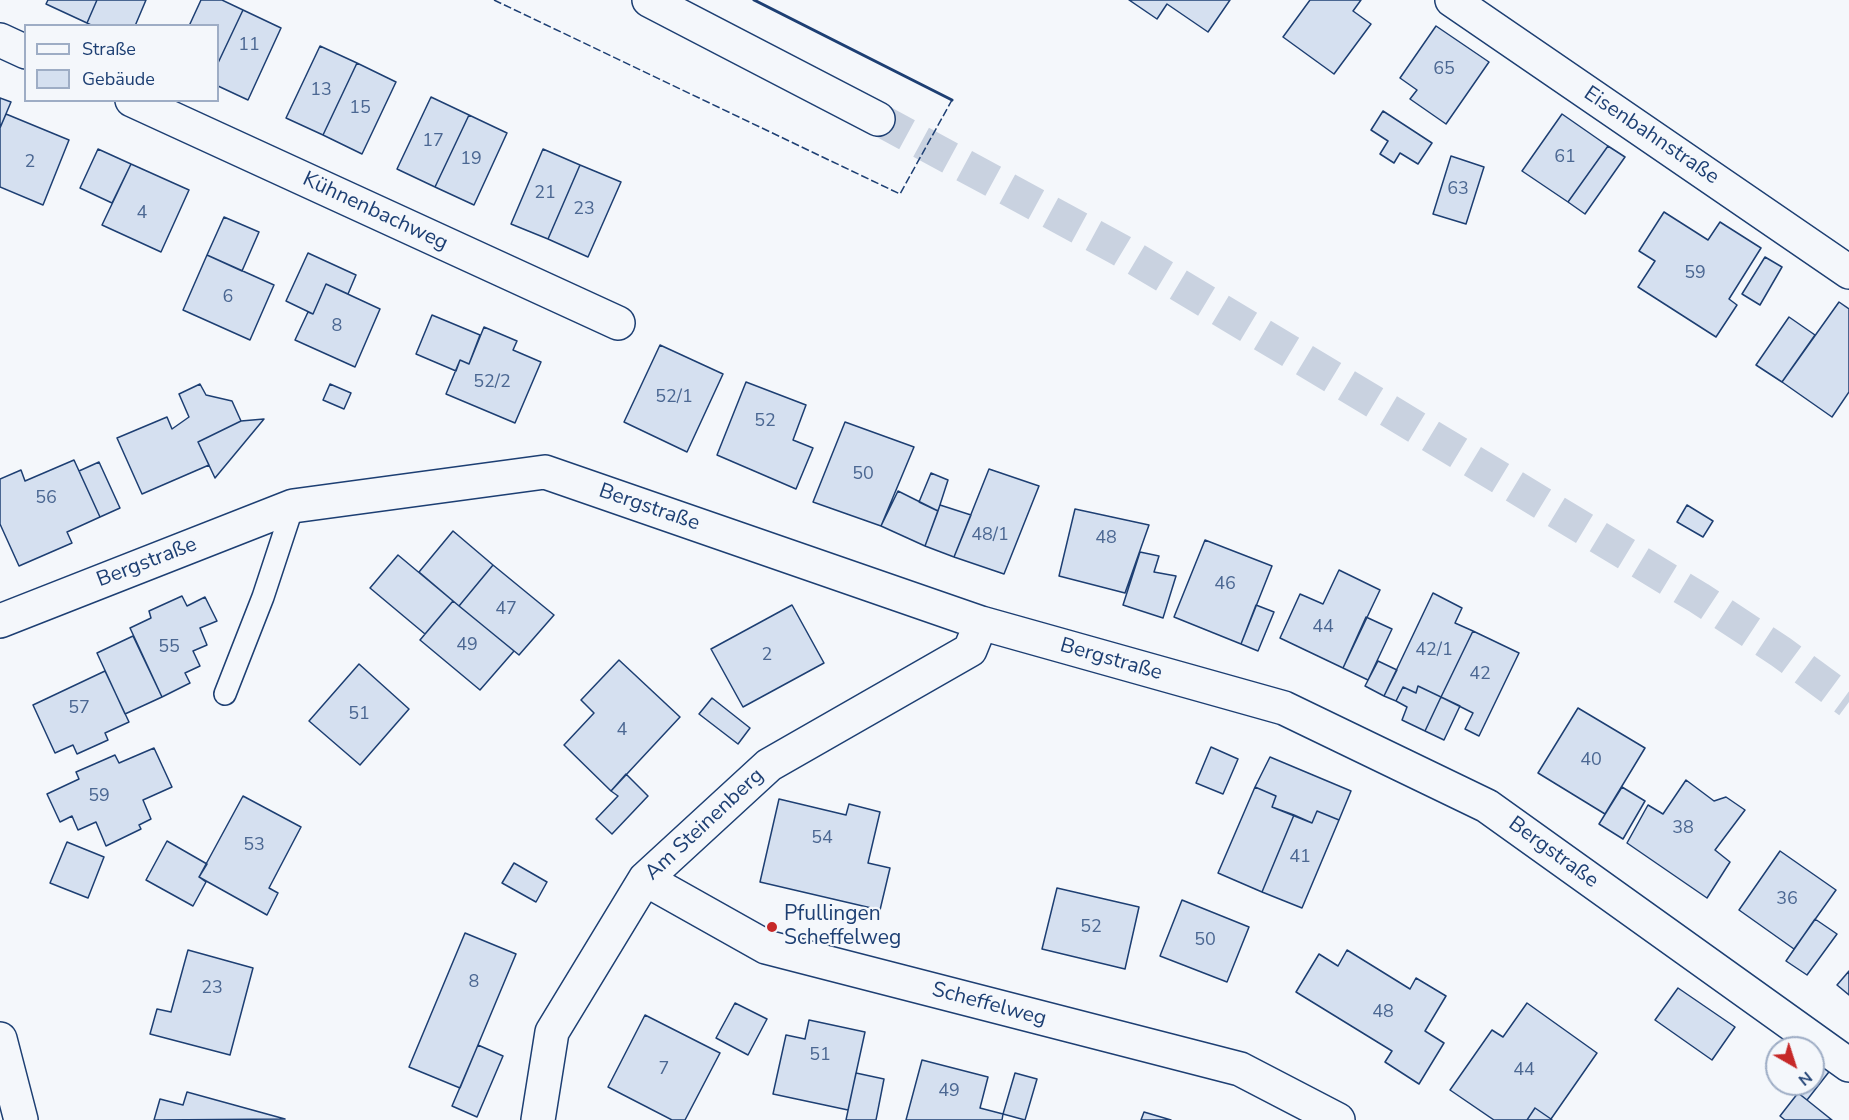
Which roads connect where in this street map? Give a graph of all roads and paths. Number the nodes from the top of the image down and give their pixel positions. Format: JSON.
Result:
{"nodes":[{"id":1,"x":649,"y":0,"type":"edge"},
{"id":2,"x":1452,"y":0,"type":"edge"},
{"id":3,"x":0,"y":40,"type":"edge"},
{"id":4,"x":24,"y":51,"type":"edge"},
{"id":5,"x":136,"y":102,"type":"edge"},
{"id":6,"x":878,"y":119,"type":"tunnel mouth"},
{"id":7,"x":1849,"y":272,"type":"edge"},
{"id":8,"x":618,"y":322,"type":"dead end"},
{"id":9,"x":293,"y":506,"type":"junction"},
{"id":10,"x":0,"y":621,"type":"edge"},
{"id":11,"x":981,"y":623,"type":"junction"},
{"id":12,"x":225,"y":694,"type":"dead end"},
{"id":13,"x":645,"y":879,"type":"junction"},
{"id":14,"x":0,"y":1040,"type":"edge"},
{"id":15,"x":1849,"y":1065,"type":"edge"},
{"id":16,"x":21,"y":1120,"type":"edge"},
{"id":17,"x":538,"y":1120,"type":"edge"},
{"id":18,"x":1338,"y":1120,"type":"edge"}],
"edges":[{"from":1,"to":6,"type":"street"},
{"from":2,"to":7,"type":"street","name":"Eisenbahnstraße"},
{"from":3,"to":4,"type":"street"},
{"from":5,"to":8,"type":"street","name":"Kühnenbachweg"},
{"from":9,"to":10,"type":"street","name":"Bergstraße"},
{"from":9,"to":11,"type":"street","name":"Bergstraße"},
{"from":9,"to":12,"type":"lane"},
{"from":11,"to":13,"type":"street","name":"Am Steinenberg"},
{"from":11,"to":15,"type":"street","name":"Bergstraße"},
{"from":13,"to":17,"type":"street","name":"Am Steinenberg"},
{"from":13,"to":18,"type":"street","name":"Scheffelweg"},
{"from":14,"to":16,"type":"street"}]}
